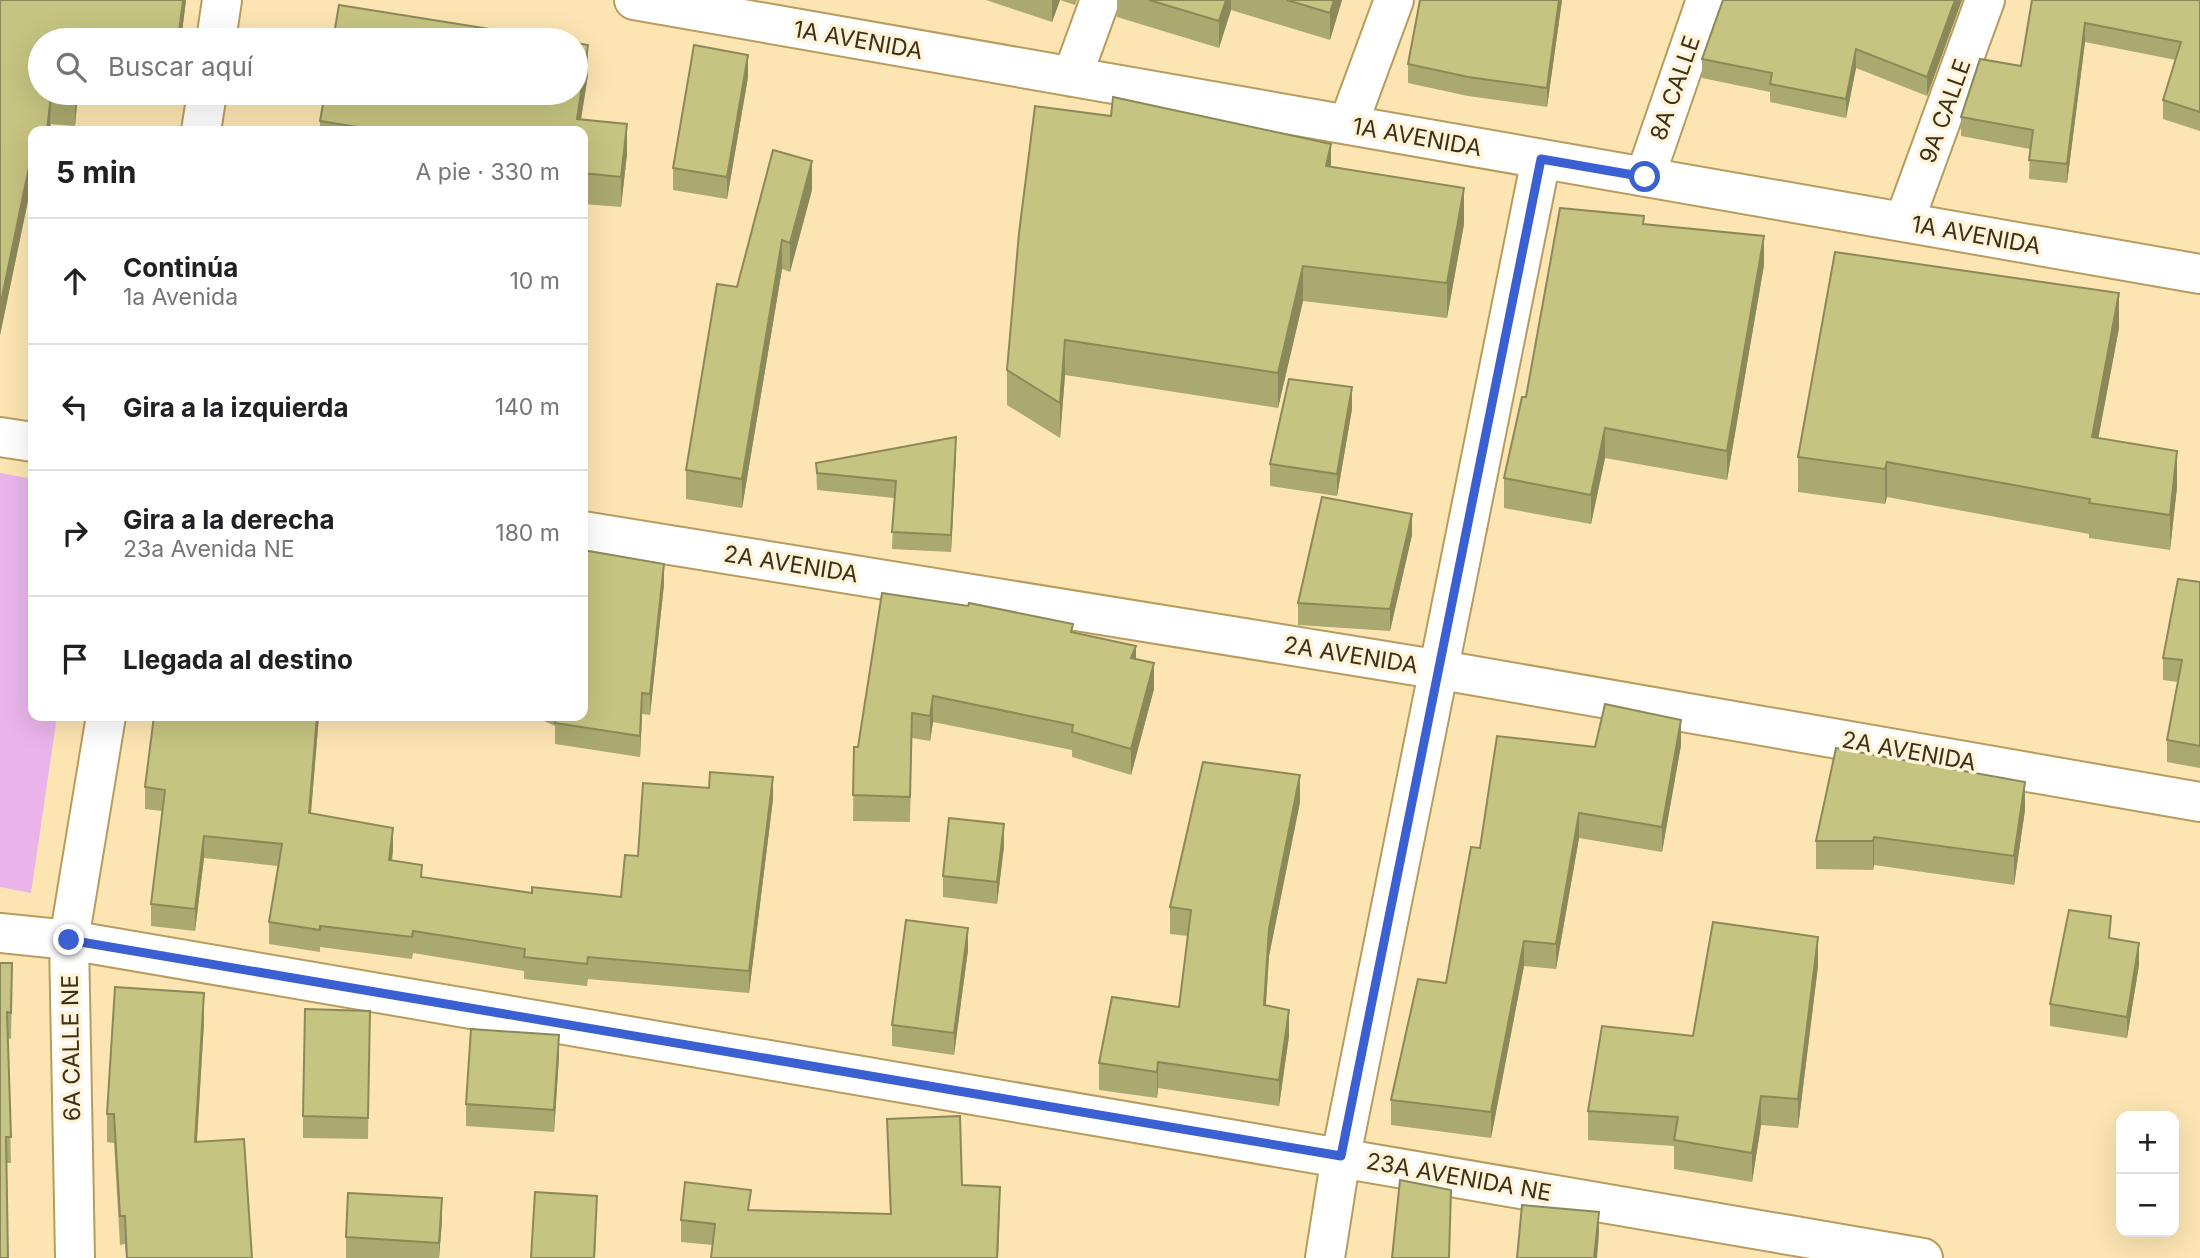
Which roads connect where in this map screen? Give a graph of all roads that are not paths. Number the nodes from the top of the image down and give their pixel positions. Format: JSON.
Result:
{"nodes":[{"id":1,"x":222,"y":0,"type":"edge"},
{"id":2,"x":634,"y":0,"type":"edge"},
{"id":3,"x":1100,"y":0,"type":"edge"},
{"id":4,"x":1394,"y":0,"type":"edge"},
{"id":5,"x":1706,"y":0,"type":"edge"},
{"id":6,"x":1985,"y":0,"type":"edge"},
{"id":7,"x":789,"y":13,"type":"edge"},
{"id":8,"x":218,"y":28,"type":"edge"},
{"id":9,"x":1072,"y":77,"type":"junction"},
{"id":10,"x":205,"y":105,"type":"edge"},
{"id":11,"x":1348,"y":125,"type":"junction"},
{"id":12,"x":202,"y":126,"type":"edge"},
{"id":13,"x":1541,"y":159,"type":"junction"},
{"id":14,"x":1645,"y":177,"type":"junction"},
{"id":15,"x":1904,"y":222,"type":"junction"},
{"id":16,"x":2200,"y":274,"type":"edge"},
{"id":17,"x":0,"y":437,"type":"edge"},
{"id":18,"x":28,"y":441,"type":"edge"},
{"id":19,"x":588,"y":531,"type":"edge"},
{"id":20,"x":1441,"y":670,"type":"junction"},
{"id":21,"x":105,"y":721,"type":"edge"},
{"id":22,"x":2200,"y":802,"type":"edge"},
{"id":23,"x":0,"y":933,"type":"edge"},
{"id":24,"x":69,"y":940,"type":"junction"},
{"id":25,"x":1341,"y":1156,"type":"junction"},
{"id":26,"x":75,"y":1258,"type":"edge"},
{"id":27,"x":1325,"y":1258,"type":"edge"},
{"id":28,"x":1923,"y":1258,"type":"edge"}],
"edges":[{"from":1,"to":8,"type":"street"},
{"from":2,"to":7,"type":"street","name":"1A AVENIDA"},
{"from":3,"to":9,"type":"street"},
{"from":4,"to":11,"type":"street"},
{"from":5,"to":14,"type":"street","name":"8A CALLE"},
{"from":6,"to":15,"type":"street","name":"9A CALLE"},
{"from":7,"to":9,"type":"street","name":"1A AVENIDA"},
{"from":9,"to":11,"type":"street","name":"1A AVENIDA"},
{"from":10,"to":12,"type":"street"},
{"from":11,"to":13,"type":"street","name":"1A AVENIDA"},
{"from":13,"to":14,"type":"street","name":"1A AVENIDA"},
{"from":13,"to":20,"type":"street"},
{"from":14,"to":15,"type":"street","name":"1A AVENIDA"},
{"from":15,"to":16,"type":"street","name":"1A AVENIDA"},
{"from":17,"to":18,"type":"street"},
{"from":19,"to":20,"type":"street","name":"2A AVENIDA"},
{"from":20,"to":22,"type":"street","name":"2A AVENIDA"},
{"from":20,"to":25,"type":"street"},
{"from":21,"to":24,"type":"street","name":"6A CALLE NE"},
{"from":23,"to":24,"type":"street","name":"23A AVENIDA NE"},
{"from":24,"to":25,"type":"street","name":"23A AVENIDA NE"},
{"from":24,"to":26,"type":"street","name":"6A CALLE NE"},
{"from":25,"to":27,"type":"street"},
{"from":25,"to":28,"type":"street","name":"23A AVENIDA NE"}]}
